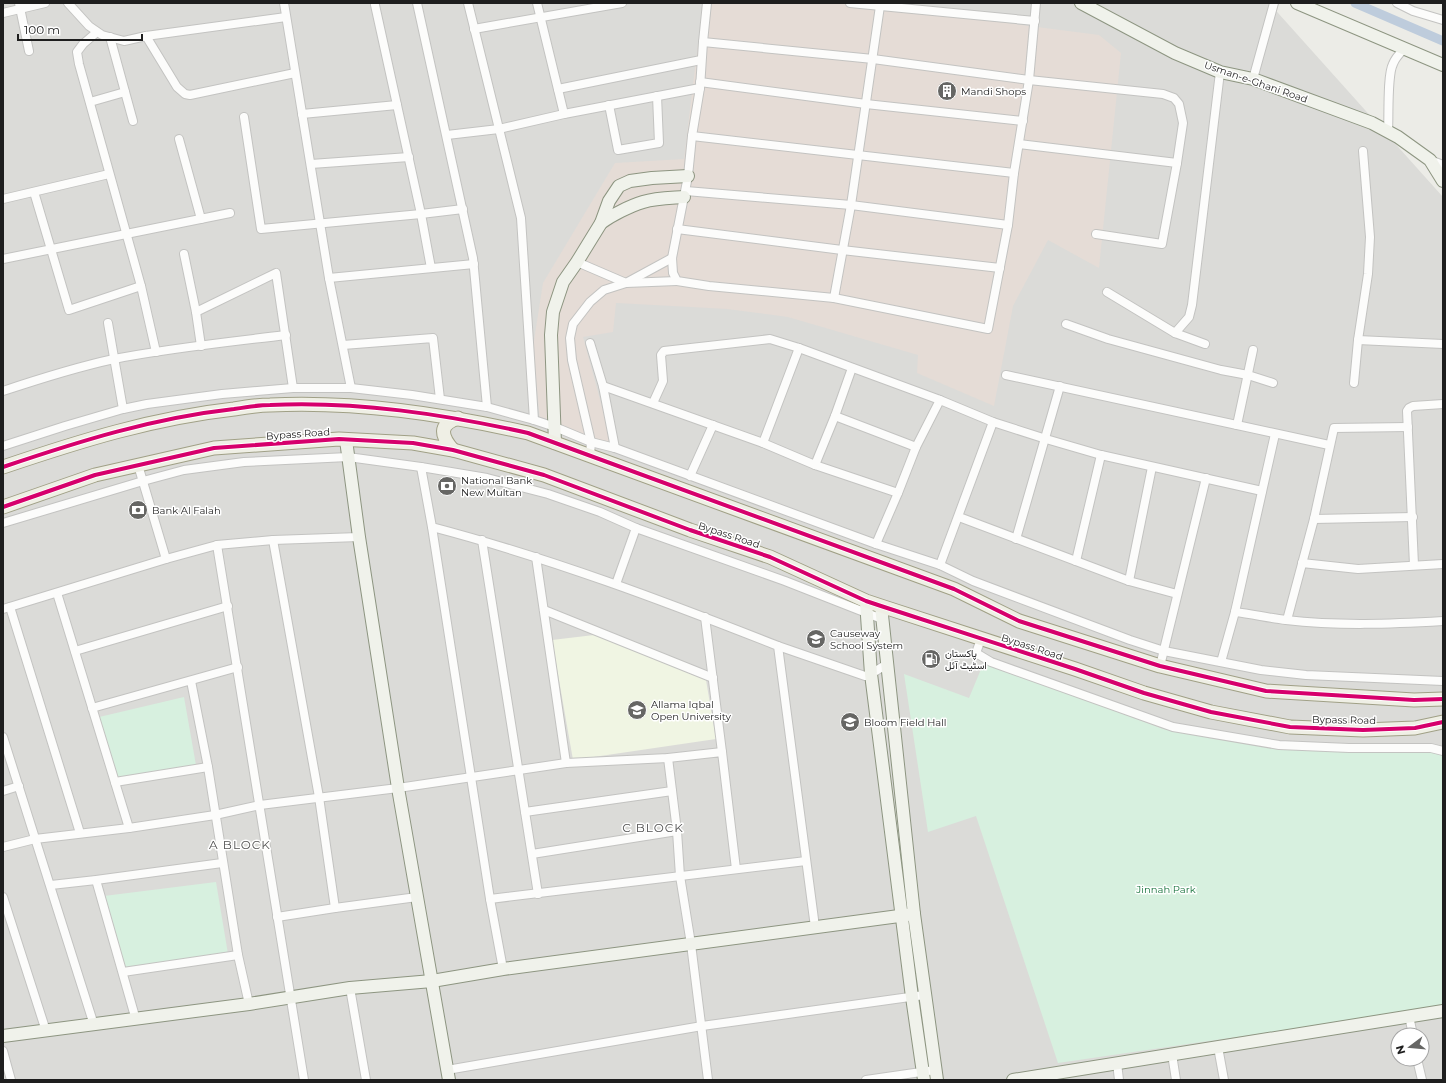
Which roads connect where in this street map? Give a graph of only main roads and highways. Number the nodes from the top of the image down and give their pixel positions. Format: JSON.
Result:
{"nodes":[{"id":1,"x":1081,"y":3,"type":"edge"},
{"id":2,"x":1297,"y":3,"type":"edge"},
{"id":3,"x":1443,"y":65,"type":"edge"},
{"id":4,"x":688,"y":176,"type":"road end"},
{"id":5,"x":1443,"y":181,"type":"edge"},
{"id":6,"x":685,"y":194,"type":"road end"},
{"id":7,"x":601,"y":223,"type":"junction"},
{"id":8,"x":429,"y":413,"type":"junction"},
{"id":9,"x":458,"y":418,"type":"junction"},
{"id":10,"x":346,"y":440,"type":"junction"},
{"id":11,"x":555,"y":443,"type":"junction"},
{"id":12,"x":423,"y":445,"type":"junction"},
{"id":13,"x":453,"y":450,"type":"junction"},
{"id":14,"x":3,"y":467,"type":"edge"},
{"id":15,"x":3,"y":507,"type":"edge"},
{"id":16,"x":866,"y":607,"type":"junction"},
{"id":17,"x":882,"y":613,"type":"junction"},
{"id":18,"x":1443,"y":699,"type":"edge"},
{"id":19,"x":1443,"y":722,"type":"edge"},
{"id":20,"x":909,"y":915,"type":"junction"},
{"id":21,"x":432,"y":981,"type":"junction"},
{"id":22,"x":1443,"y":1011,"type":"edge"},
{"id":23,"x":3,"y":1036,"type":"edge"},
{"id":24,"x":448,"y":1075,"type":"edge"},
{"id":25,"x":930,"y":1075,"type":"edge"},
{"id":26,"x":1013,"y":1080,"type":"edge"}],
"edges":[{"from":1,"to":5,"type":"main road","name":"Usman-e-Ghani Road"},
{"from":2,"to":3,"type":"main road"},
{"from":4,"to":7,"type":"main road"},
{"from":6,"to":7,"type":"main road"},
{"from":7,"to":11,"type":"main road"},
{"from":8,"to":9,"type":"main road"},
{"from":8,"to":12,"type":"main road"},
{"from":8,"to":14,"type":"main road"},
{"from":9,"to":11,"type":"main road"},
{"from":9,"to":13,"type":"main road"},
{"from":10,"to":12,"type":"main road","name":"Bypass Road"},
{"from":10,"to":15,"type":"main road","name":"Bypass Road"},
{"from":10,"to":21,"type":"main road"},
{"from":11,"to":18,"type":"main road"},
{"from":12,"to":13,"type":"main road","name":"Bypass Road"},
{"from":13,"to":16,"type":"main road","name":"Bypass Road"},
{"from":16,"to":17,"type":"main road","name":"Bypass Road"},
{"from":16,"to":20,"type":"main road"},
{"from":17,"to":19,"type":"main road","name":"Bypass Road"},
{"from":17,"to":20,"type":"main road"},
{"from":20,"to":21,"type":"main road"},
{"from":20,"to":25,"type":"main road"},
{"from":21,"to":23,"type":"main road"},
{"from":21,"to":24,"type":"main road"},
{"from":22,"to":26,"type":"main road"}]}
